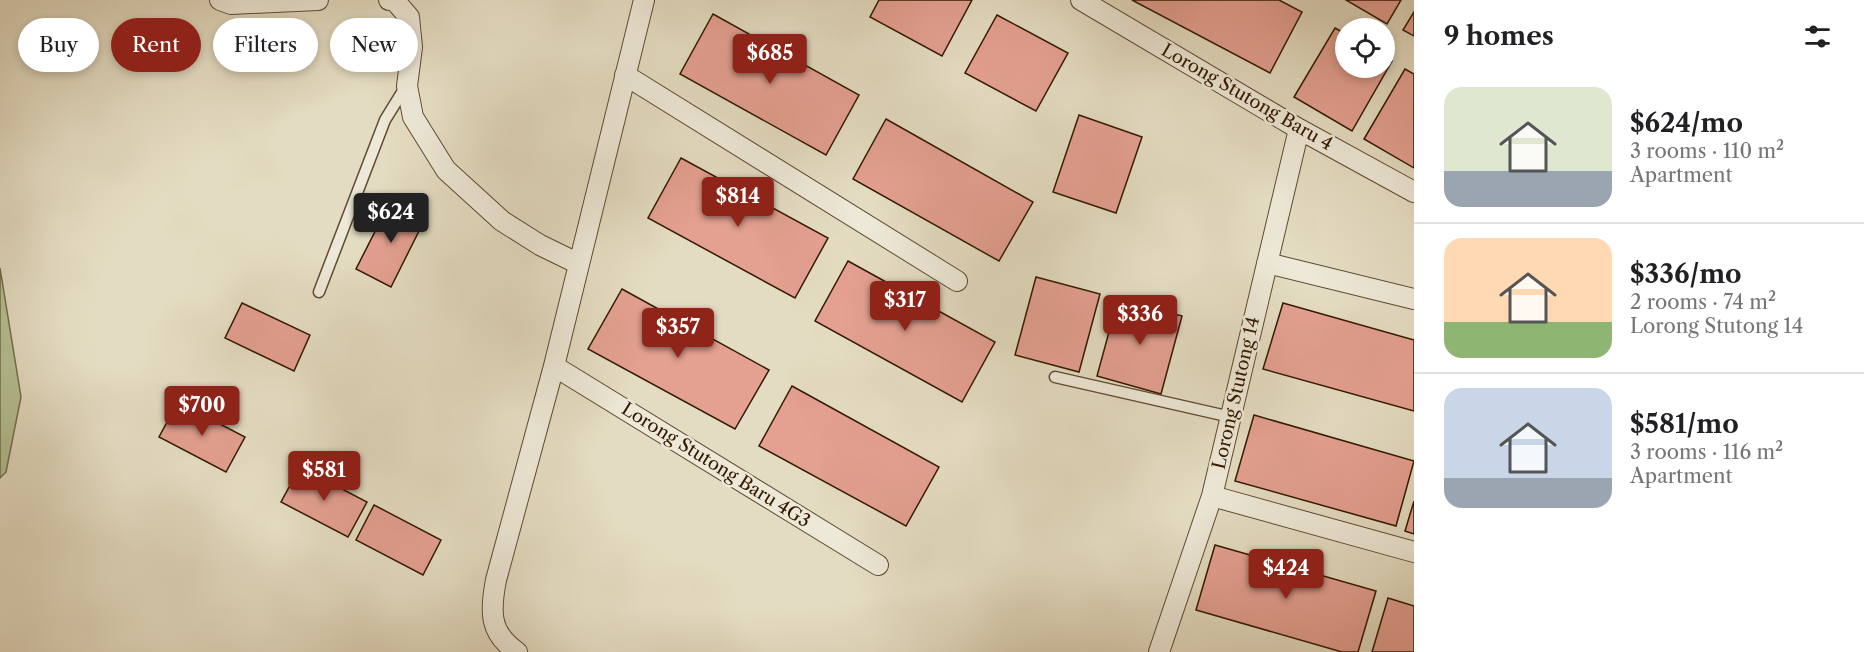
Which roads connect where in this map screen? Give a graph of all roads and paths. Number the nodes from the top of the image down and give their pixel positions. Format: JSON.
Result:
{"nodes":[{"id":1,"x":220,"y":0,"type":"edge"},
{"id":2,"x":318,"y":0,"type":"edge"},
{"id":3,"x":389,"y":0,"type":"edge"},
{"id":4,"x":644,"y":0,"type":"edge"},
{"id":5,"x":1081,"y":0,"type":"edge"},
{"id":6,"x":1106,"y":7,"type":"edge"},
{"id":7,"x":625,"y":75,"type":"junction"},
{"id":8,"x":407,"y":86,"type":"junction"},
{"id":9,"x":1299,"y":129,"type":"junction"},
{"id":10,"x":1414,"y":192,"type":"edge"},
{"id":11,"x":1267,"y":263,"type":"junction"},
{"id":12,"x":579,"y":264,"type":"junction"},
{"id":13,"x":957,"y":281,"type":"dead end"},
{"id":14,"x":319,"y":292,"type":"dead end"},
{"id":15,"x":1414,"y":299,"type":"edge"},
{"id":16,"x":554,"y":366,"type":"junction"},
{"id":17,"x":1054,"y":377,"type":"dead end"},
{"id":18,"x":1230,"y":417,"type":"junction"},
{"id":19,"x":1212,"y":496,"type":"junction"},
{"id":20,"x":1414,"y":552,"type":"edge"},
{"id":21,"x":878,"y":565,"type":"dead end"},
{"id":22,"x":517,"y":652,"type":"edge"},
{"id":23,"x":1159,"y":652,"type":"edge"}],
"edges":[{"from":1,"to":2,"type":"street"},
{"from":3,"to":8,"type":"street"},
{"from":4,"to":7,"type":"street"},
{"from":5,"to":6,"type":"street","name":"Lorong Stutong Baru 4"},
{"from":6,"to":9,"type":"street","name":"Lorong Stutong Baru 4"},
{"from":7,"to":12,"type":"street"},
{"from":7,"to":13,"type":"street"},
{"from":8,"to":12,"type":"street"},
{"from":8,"to":14,"type":"lane"},
{"from":9,"to":10,"type":"street","name":"Lorong Stutong Baru 4"},
{"from":9,"to":11,"type":"street","name":"Lorong Stutong 14"},
{"from":11,"to":15,"type":"street"},
{"from":11,"to":18,"type":"street","name":"Lorong Stutong 14"},
{"from":12,"to":16,"type":"street"},
{"from":16,"to":21,"type":"street","name":"Lorong Stutong Baru 4G3"},
{"from":16,"to":22,"type":"street"},
{"from":17,"to":18,"type":"lane"},
{"from":18,"to":19,"type":"street","name":"Lorong Stutong 14"},
{"from":19,"to":20,"type":"street"},
{"from":19,"to":23,"type":"street","name":"Lorong Stutong 14"}]}
